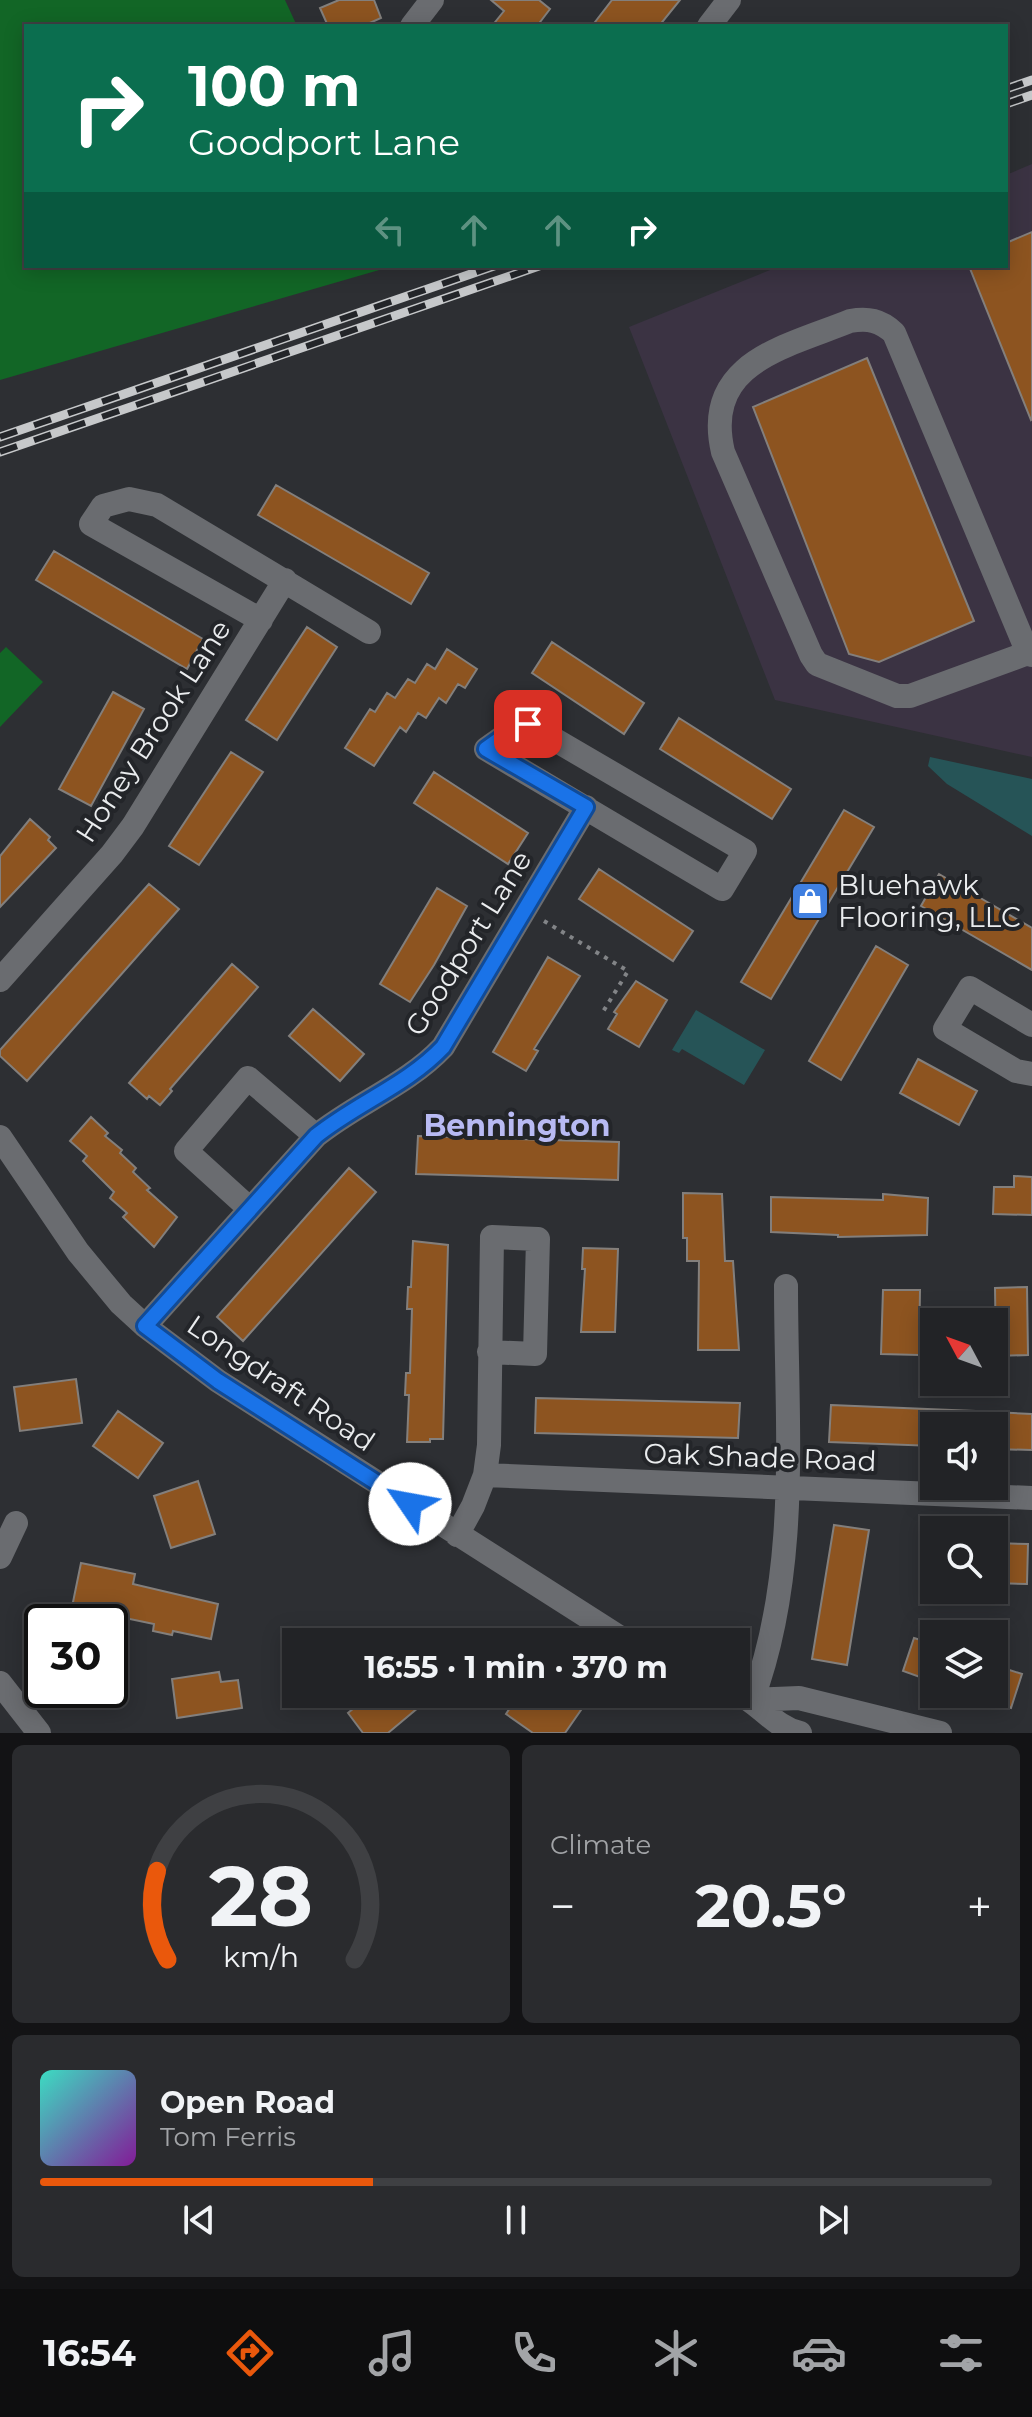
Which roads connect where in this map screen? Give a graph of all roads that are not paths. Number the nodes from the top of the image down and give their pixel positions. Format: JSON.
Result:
{"nodes":[{"id":1,"x":729,"y":0,"type":"edge"},
{"id":2,"x":426,"y":2,"type":"edge"},
{"id":3,"x":413,"y":24,"type":"edge"},
{"id":4,"x":711,"y":24,"type":"edge"},
{"id":5,"x":285,"y":580,"type":"junction"},
{"id":6,"x":261,"y":620,"type":"junction"},
{"id":7,"x":369,"y":632,"type":"dead end"},
{"id":8,"x":1030,"y":654,"type":"edge"},
{"id":9,"x":586,"y":807,"type":"junction"},
{"id":10,"x":0,"y":980,"type":"edge"},
{"id":11,"x":1032,"y":1025,"type":"edge"},
{"id":12,"x":1032,"y":1074,"type":"edge"},
{"id":13,"x":316,"y":1136,"type":"junction"},
{"id":14,"x":0,"y":1137,"type":"edge"},
{"id":15,"x":250,"y":1209,"type":"junction"},
{"id":16,"x":786,"y":1286,"type":"dead end"},
{"id":17,"x":145,"y":1326,"type":"junction"},
{"id":18,"x":489,"y":1352,"type":"junction"},
{"id":19,"x":485,"y":1475,"type":"junction"},
{"id":20,"x":788,"y":1487,"type":"junction"},
{"id":21,"x":1032,"y":1498,"type":"edge"},
{"id":22,"x":16,"y":1523,"type":"dead end"},
{"id":23,"x":457,"y":1535,"type":"junction"},
{"id":24,"x":0,"y":1557,"type":"edge"},
{"id":25,"x":605,"y":1628,"type":"edge"},
{"id":26,"x":0,"y":1683,"type":"edge"},
{"id":27,"x":750,"y":1689,"type":"edge"},
{"id":28,"x":750,"y":1696,"type":"edge"},
{"id":29,"x":750,"y":1701,"type":"edge"},
{"id":30,"x":39,"y":1733,"type":"edge"},
{"id":31,"x":800,"y":1733,"type":"edge"},
{"id":32,"x":940,"y":1733,"type":"edge"}],
"edges":[{"from":1,"to":4,"type":"street"},
{"from":2,"to":3,"type":"street"},
{"from":5,"to":6,"type":"street","name":"Honey Brook Lane"},
{"from":5,"to":6,"type":"street"},
{"from":5,"to":7,"type":"street"},
{"from":6,"to":10,"type":"street","name":"Honey Brook Lane"},
{"from":8,"to":8,"type":"street"},
{"from":9,"to":9,"type":"street"},
{"from":9,"to":13,"type":"street","name":"Goodport Lane"},
{"from":11,"to":12,"type":"street"},
{"from":13,"to":15,"type":"street","name":"Goodport Lane"},
{"from":13,"to":15,"type":"street"},
{"from":14,"to":17,"type":"street","name":"Longdraft Road"},
{"from":15,"to":17,"type":"street","name":"Goodport Lane"},
{"from":16,"to":20,"type":"street"},
{"from":17,"to":23,"type":"street","name":"Longdraft Road"},
{"from":18,"to":18,"type":"street"},
{"from":18,"to":19,"type":"street"},
{"from":19,"to":20,"type":"street","name":"Oak Shade Road"},
{"from":19,"to":23,"type":"street"},
{"from":20,"to":21,"type":"street","name":"Oak Shade Road"},
{"from":20,"to":27,"type":"street"},
{"from":22,"to":24,"type":"street"},
{"from":23,"to":25,"type":"street","name":"Longdraft Road"},
{"from":26,"to":30,"type":"street"},
{"from":28,"to":32,"type":"street"},
{"from":29,"to":31,"type":"street"}]}
